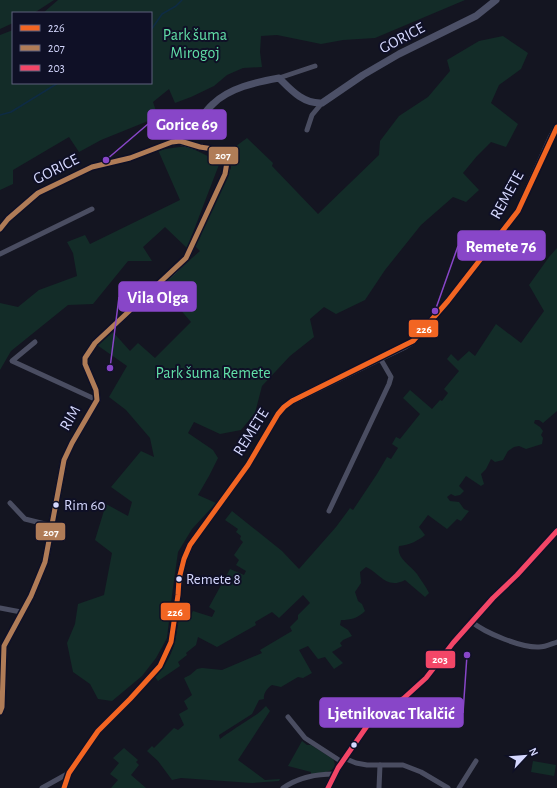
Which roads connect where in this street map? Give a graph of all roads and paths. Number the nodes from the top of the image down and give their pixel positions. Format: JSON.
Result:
{"nodes":[{"id":1,"x":496,"y":0,"type":"edge"},
{"id":2,"x":315,"y":66,"type":"dead end"},
{"id":3,"x":278,"y":78,"type":"junction"},
{"id":4,"x":322,"y":103,"type":"junction"},
{"id":5,"x":557,"y":127,"type":"edge"},
{"id":6,"x":307,"y":130,"type":"dead end"},
{"id":7,"x":180,"y":141,"type":"junction"},
{"id":8,"x":92,"y":209,"type":"dead end"},
{"id":9,"x":0,"y":229,"type":"edge"},
{"id":10,"x":0,"y":254,"type":"edge"},
{"id":11,"x":35,"y":342,"type":"dead end"},
{"id":12,"x":380,"y":358,"type":"junction"},
{"id":13,"x":97,"y":400,"type":"junction"},
{"id":14,"x":10,"y":503,"type":"dead end"},
{"id":15,"x":329,"y":511,"type":"dead end"},
{"id":16,"x":53,"y":526,"type":"junction"},
{"id":17,"x":557,"y":531,"type":"edge"},
{"id":18,"x":0,"y":608,"type":"edge"},
{"id":19,"x":21,"y":612,"type":"junction"},
{"id":20,"x":472,"y":622,"type":"junction"},
{"id":21,"x":557,"y":642,"type":"edge"},
{"id":22,"x":2,"y":645,"type":"edge"},
{"id":23,"x":0,"y":712,"type":"edge"},
{"id":24,"x":288,"y":717,"type":"dead end"},
{"id":25,"x":343,"y":760,"type":"junction"},
{"id":26,"x":476,"y":761,"type":"dead end"},
{"id":27,"x":380,"y":765,"type":"junction"},
{"id":28,"x":69,"y":773,"type":"junction"},
{"id":29,"x":334,"y":774,"type":"junction"},
{"id":30,"x":42,"y":788,"type":"edge"},
{"id":31,"x":64,"y":788,"type":"edge"},
{"id":32,"x":283,"y":788,"type":"edge"},
{"id":33,"x":328,"y":788,"type":"edge"},
{"id":34,"x":379,"y":788,"type":"edge"},
{"id":35,"x":448,"y":788,"type":"edge"},
{"id":36,"x":459,"y":788,"type":"edge"}],
"edges":[{"from":1,"to":4,"type":"street","name":"GORICE"},
{"from":2,"to":3,"type":"street"},
{"from":3,"to":4,"type":"street"},
{"from":3,"to":7,"type":"street"},
{"from":4,"to":6,"type":"street","name":"GORICE"},
{"from":5,"to":12,"type":"street","name":"REMETE"},
{"from":7,"to":9,"type":"street","name":"GORICE"},
{"from":7,"to":13,"type":"street","name":"RIM"},
{"from":8,"to":10,"type":"street"},
{"from":11,"to":13,"type":"street"},
{"from":12,"to":15,"type":"street"},
{"from":12,"to":28,"type":"street","name":"REMETE"},
{"from":13,"to":16,"type":"street","name":"RIM"},
{"from":14,"to":16,"type":"street"},
{"from":16,"to":19,"type":"street","name":"RIM"},
{"from":17,"to":20,"type":"street"},
{"from":18,"to":19,"type":"street"},
{"from":19,"to":22,"type":"street","name":"RIM"},
{"from":20,"to":21,"type":"street"},
{"from":20,"to":25,"type":"street"},
{"from":22,"to":23,"type":"street","name":"RIM"},
{"from":24,"to":25,"type":"street"},
{"from":25,"to":27,"type":"street"},
{"from":25,"to":29,"type":"street"},
{"from":26,"to":36,"type":"street"},
{"from":27,"to":34,"type":"street"},
{"from":27,"to":35,"type":"street"},
{"from":28,"to":30,"type":"street"},
{"from":28,"to":31,"type":"street","name":"REMETE"},
{"from":29,"to":32,"type":"street"},
{"from":29,"to":33,"type":"street"}]}
